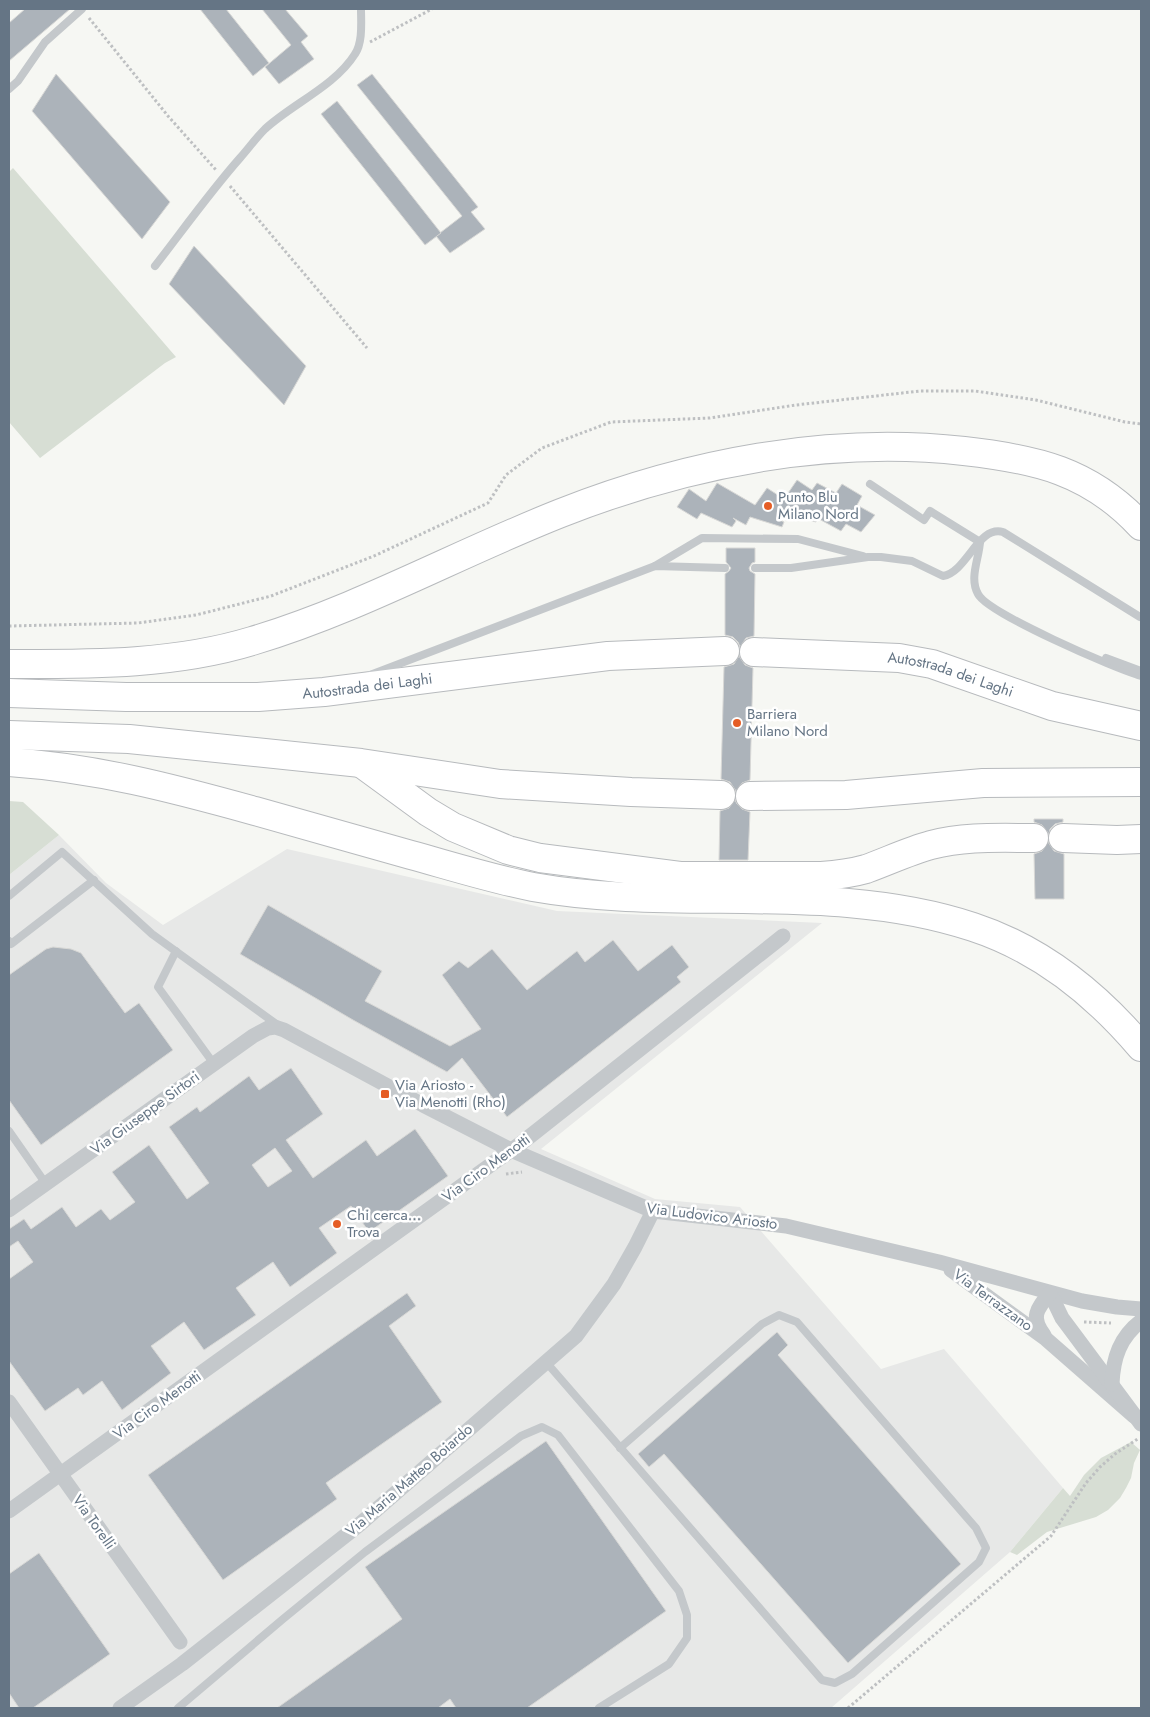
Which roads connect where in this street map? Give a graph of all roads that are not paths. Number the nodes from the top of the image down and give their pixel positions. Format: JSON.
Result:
{"nodes":[{"id":1,"x":82,"y":9,"type":"edge"},
{"id":2,"x":361,"y":9,"type":"edge"},
{"id":3,"x":9,"y":89,"type":"edge"},
{"id":4,"x":155,"y":266,"type":"dead end"},
{"id":5,"x":870,"y":484,"type":"dead end"},
{"id":6,"x":1141,"y":526,"type":"edge"},
{"id":7,"x":980,"y":542,"type":"junction"},
{"id":8,"x":868,"y":557,"type":"junction"},
{"id":9,"x":655,"y":566,"type":"junction"},
{"id":10,"x":726,"y":568,"type":"dead end"},
{"id":11,"x":755,"y":568,"type":"dead end"},
{"id":12,"x":1140,"y":617,"type":"edge"},
{"id":13,"x":1032,"y":628,"type":"junction"},
{"id":14,"x":725,"y":651,"type":"dead end"},
{"id":15,"x":754,"y":652,"type":"dead end"},
{"id":16,"x":9,"y":664,"type":"edge"},
{"id":17,"x":1141,"y":671,"type":"edge"},
{"id":18,"x":1141,"y":676,"type":"edge"},
{"id":19,"x":324,"y":692,"type":"junction"},
{"id":20,"x":9,"y":693,"type":"edge"},
{"id":21,"x":1141,"y":726,"type":"edge"},
{"id":22,"x":9,"y":735,"type":"edge"},
{"id":23,"x":9,"y":762,"type":"edge"},
{"id":24,"x":361,"y":763,"type":"junction"},
{"id":25,"x":1141,"y":782,"type":"edge"},
{"id":26,"x":721,"y":795,"type":"dead end"},
{"id":27,"x":750,"y":796,"type":"dead end"},
{"id":28,"x":1034,"y":838,"type":"dead end"},
{"id":29,"x":1064,"y":838,"type":"dead end"},
{"id":30,"x":1141,"y":839,"type":"edge"},
{"id":31,"x":94,"y":880,"type":"junction"},
{"id":32,"x":9,"y":896,"type":"edge"},
{"id":33,"x":783,"y":936,"type":"dead end"},
{"id":34,"x":9,"y":941,"type":"edge"},
{"id":35,"x":176,"y":951,"type":"junction"},
{"id":36,"x":284,"y":1030,"type":"junction"},
{"id":37,"x":1141,"y":1048,"type":"edge"},
{"id":38,"x":214,"y":1064,"type":"junction"},
{"id":39,"x":9,"y":1131,"type":"edge"},
{"id":40,"x":511,"y":1150,"type":"junction"},
{"id":41,"x":46,"y":1184,"type":"junction"},
{"id":42,"x":9,"y":1210,"type":"edge"},
{"id":43,"x":653,"y":1211,"type":"junction"},
{"id":44,"x":939,"y":1262,"type":"junction"},
{"id":45,"x":1050,"y":1293,"type":"junction"},
{"id":46,"x":1140,"y":1318,"type":"edge"},
{"id":47,"x":1046,"y":1339,"type":"junction"},
{"id":48,"x":546,"y":1362,"type":"junction"},
{"id":49,"x":1112,"y":1384,"type":"junction"},
{"id":50,"x":9,"y":1402,"type":"edge"},
{"id":51,"x":1138,"y":1420,"type":"edge"},
{"id":52,"x":620,"y":1448,"type":"junction"},
{"id":53,"x":60,"y":1474,"type":"junction"},
{"id":54,"x":9,"y":1511,"type":"edge"},
{"id":55,"x":180,"y":1642,"type":"dead end"},
{"id":56,"x":120,"y":1708,"type":"edge"},
{"id":57,"x":178,"y":1708,"type":"edge"},
{"id":58,"x":599,"y":1708,"type":"edge"}],
"edges":[{"from":1,"to":3,"type":"lane"},
{"from":2,"to":4,"type":"lane"},
{"from":5,"to":7,"type":"lane"},
{"from":6,"to":16,"type":"highway"},
{"from":7,"to":8,"type":"lane"},
{"from":7,"to":12,"type":"lane"},
{"from":7,"to":13,"type":"lane"},
{"from":8,"to":9,"type":"lane"},
{"from":8,"to":11,"type":"lane"},
{"from":9,"to":10,"type":"lane"},
{"from":9,"to":19,"type":"lane"},
{"from":13,"to":17,"type":"lane"},
{"from":13,"to":18,"type":"lane"},
{"from":14,"to":19,"type":"highway","name":"Autostrada dei Laghi"},
{"from":15,"to":21,"type":"highway","name":"Autostrada dei Laghi"},
{"from":19,"to":20,"type":"highway","name":"Autostrada dei Laghi"},
{"from":22,"to":24,"type":"highway"},
{"from":23,"to":37,"type":"highway"},
{"from":24,"to":26,"type":"highway"},
{"from":24,"to":28,"type":"highway"},
{"from":25,"to":27,"type":"highway"},
{"from":29,"to":30,"type":"highway"},
{"from":31,"to":32,"type":"lane"},
{"from":31,"to":34,"type":"lane"},
{"from":31,"to":35,"type":"lane"},
{"from":33,"to":40,"type":"street","name":"Via Ciro Menotti"},
{"from":35,"to":36,"type":"lane"},
{"from":35,"to":38,"type":"lane"},
{"from":36,"to":38,"type":"street","name":"Via Giuseppe Sirtori"},
{"from":36,"to":40,"type":"street","name":"Via Ludovico Ariosto"},
{"from":38,"to":41,"type":"street","name":"Via Giuseppe Sirtori"},
{"from":39,"to":41,"type":"lane"},
{"from":40,"to":43,"type":"street","name":"Via Ludovico Ariosto"},
{"from":40,"to":53,"type":"street","name":"Via Ciro Menotti"},
{"from":41,"to":42,"type":"street","name":"Via Giuseppe Sirtori"},
{"from":43,"to":44,"type":"street","name":"Via Ludovico Ariosto"},
{"from":43,"to":48,"type":"street","name":"Via Maria Matteo Boiardo"},
{"from":44,"to":45,"type":"street","name":"Via Ludovico Ariosto"},
{"from":44,"to":47,"type":"street","name":"Via Terrazzano"},
{"from":45,"to":46,"type":"street","name":"Via Ludovico Ariosto"},
{"from":45,"to":47,"type":"street","name":"Via Terrazzano"},
{"from":45,"to":49,"type":"street","name":"Via Terrazzano"},
{"from":46,"to":49,"type":"street"},
{"from":47,"to":51,"type":"street","name":"Via Terrazzano"},
{"from":48,"to":52,"type":"lane"},
{"from":48,"to":56,"type":"street","name":"Via Maria Matteo Boiardo"},
{"from":49,"to":51,"type":"street","name":"Via Terrazzano"},
{"from":50,"to":53,"type":"street","name":"Via Torelli"},
{"from":52,"to":52,"type":"lane"},
{"from":53,"to":54,"type":"street","name":"Via Ciro Menotti"},
{"from":53,"to":55,"type":"street","name":"Via Torelli"},
{"from":57,"to":58,"type":"lane"}]}
